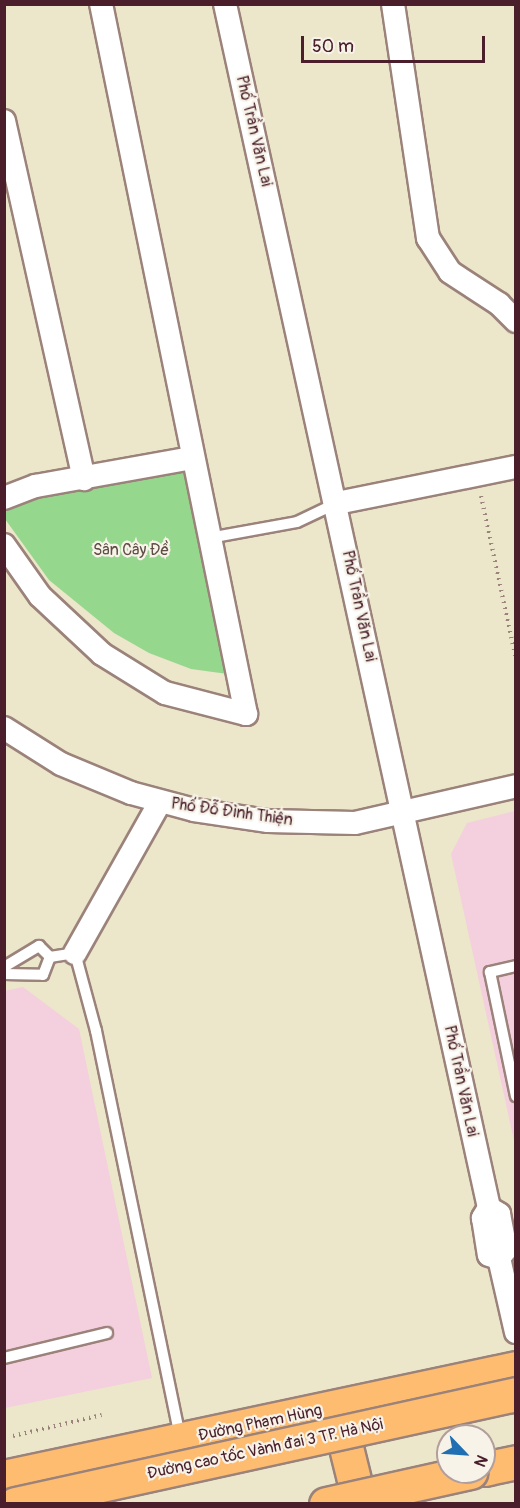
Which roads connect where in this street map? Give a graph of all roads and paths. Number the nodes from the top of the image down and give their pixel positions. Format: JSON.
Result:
{"nodes":[{"id":1,"x":101,"y":4,"type":"edge"},
{"id":2,"x":225,"y":4,"type":"edge"},
{"id":3,"x":393,"y":4,"type":"edge"},
{"id":4,"x":4,"y":121,"type":"edge"},
{"id":5,"x":516,"y":321,"type":"edge"},
{"id":6,"x":191,"y":458,"type":"junction"},
{"id":7,"x":516,"y":467,"type":"edge"},
{"id":8,"x":84,"y":479,"type":"junction"},
{"id":9,"x":479,"y":489,"type":"dead end"},
{"id":10,"x":4,"y":498,"type":"edge"},
{"id":11,"x":337,"y":503,"type":"junction"},
{"id":12,"x":208,"y":538,"type":"junction"},
{"id":13,"x":4,"y":545,"type":"edge"},
{"id":14,"x":516,"y":659,"type":"edge"},
{"id":15,"x":4,"y":728,"type":"edge"},
{"id":16,"x":516,"y":786,"type":"edge"},
{"id":17,"x":160,"y":801,"type":"junction"},
{"id":18,"x":404,"y":812,"type":"junction"},
{"id":19,"x":75,"y":953,"type":"junction"},
{"id":20,"x":50,"y":957,"type":"junction"},
{"id":21,"x":516,"y":966,"type":"edge"},
{"id":22,"x":4,"y":967,"type":"edge"},
{"id":23,"x":4,"y":974,"type":"edge"},
{"id":24,"x":516,"y":1096,"type":"edge"},
{"id":25,"x":516,"y":1332,"type":"edge"},
{"id":26,"x":107,"y":1333,"type":"dead end"},
{"id":27,"x":4,"y":1358,"type":"edge"},
{"id":28,"x":516,"y":1368,"type":"edge"},
{"id":29,"x":516,"y":1394,"type":"edge"},
{"id":30,"x":336,"y":1407,"type":"junction"},
{"id":31,"x":102,"y":1416,"type":"dead end"},
{"id":32,"x":13,"y":1436,"type":"dead end"},
{"id":33,"x":181,"y":1440,"type":"junction"},
{"id":34,"x":516,"y":1462,"type":"edge"},
{"id":35,"x":496,"y":1466,"type":"edge"},
{"id":36,"x":436,"y":1479,"type":"edge"},
{"id":37,"x":7,"y":1484,"type":"edge"},
{"id":38,"x":326,"y":1503,"type":"edge"},
{"id":39,"x":360,"y":1503,"type":"edge"}],
"edges":[{"from":1,"to":6,"type":"street"},
{"from":2,"to":11,"type":"street","name":"Phố Trần Văn Lai"},
{"from":3,"to":5,"type":"street"},
{"from":4,"to":8,"type":"street"},
{"from":6,"to":8,"type":"street"},
{"from":6,"to":12,"type":"street"},
{"from":7,"to":11,"type":"street"},
{"from":8,"to":10,"type":"street"},
{"from":9,"to":14,"type":"path"},
{"from":11,"to":12,"type":"lane"},
{"from":11,"to":18,"type":"street","name":"Phố Trần Văn Lai"},
{"from":12,"to":13,"type":"street"},
{"from":15,"to":17,"type":"street","name":"Phố Đỗ Đình Thiện"},
{"from":16,"to":18,"type":"street","name":"Phố Đỗ Đình Thiện"},
{"from":17,"to":18,"type":"street","name":"Phố Đỗ Đình Thiện"},
{"from":17,"to":19,"type":"street"},
{"from":18,"to":25,"type":"street","name":"Phố Trần Văn Lai"},
{"from":19,"to":20,"type":"lane"},
{"from":19,"to":33,"type":"lane"},
{"from":20,"to":22,"type":"lane"},
{"from":20,"to":23,"type":"lane"},
{"from":21,"to":24,"type":"lane"},
{"from":26,"to":27,"type":"lane"},
{"from":28,"to":30,"type":"main road","name":"Đường Phạm Hùng"},
{"from":29,"to":37,"type":"main road","name":"Đường cao tốc Vành đai 3 TP. Hà Nội","bridge":true},
{"from":30,"to":33,"type":"main road","name":"Đường Phạm Hùng"},
{"from":30,"to":39,"type":"main road"},
{"from":31,"to":32,"type":"path"},
{"from":33,"to":37,"type":"main road","name":"Đường Phạm Hùng"},
{"from":34,"to":35,"type":"main road"},
{"from":36,"to":38,"type":"main road","bridge":true}]}
